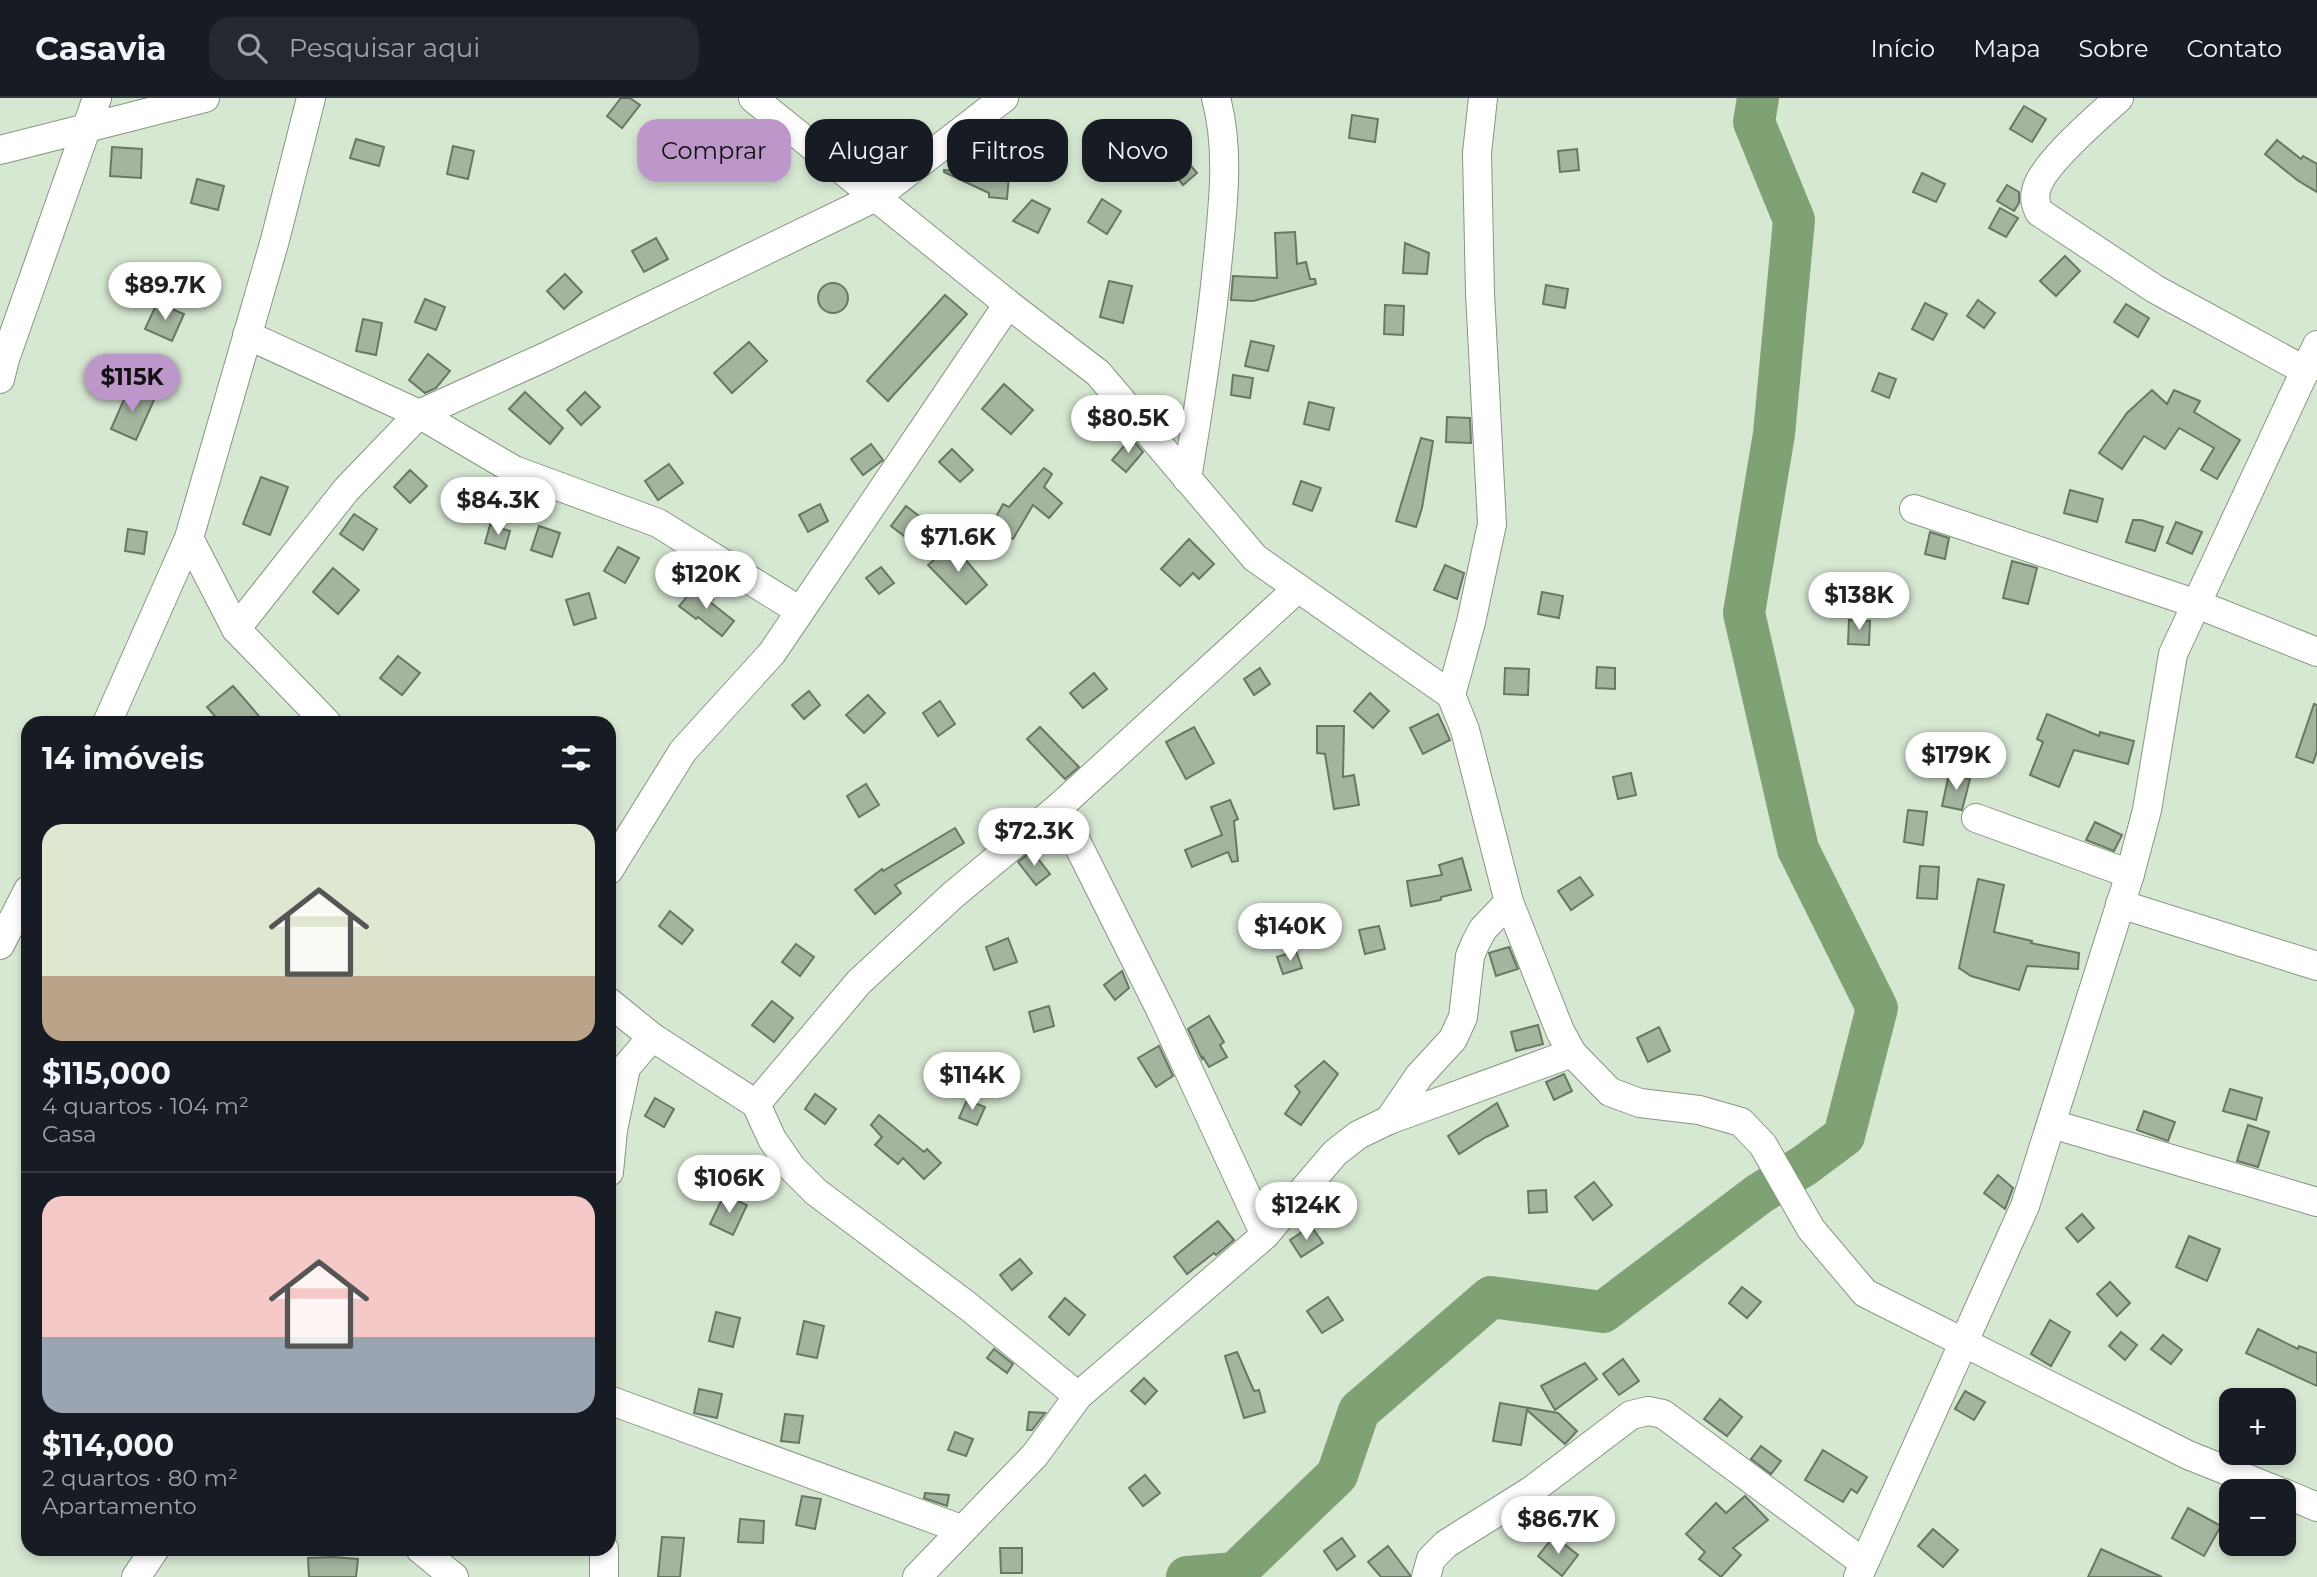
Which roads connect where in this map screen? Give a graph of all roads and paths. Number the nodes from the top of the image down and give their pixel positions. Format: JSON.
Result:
{"nodes":[{"id":1,"x":97,"y":98,"type":"edge"},
{"id":2,"x":205,"y":98,"type":"edge"},
{"id":3,"x":311,"y":98,"type":"edge"},
{"id":4,"x":1004,"y":98,"type":"edge"},
{"id":5,"x":1216,"y":98,"type":"edge"},
{"id":6,"x":1483,"y":98,"type":"edge"},
{"id":7,"x":2119,"y":98,"type":"edge"},
{"id":8,"x":757,"y":100,"type":"edge"},
{"id":9,"x":86,"y":128,"type":"junction"},
{"id":10,"x":0,"y":150,"type":"edge"},
{"id":11,"x":876,"y":197,"type":"junction"},
{"id":12,"x":1008,"y":304,"type":"junction"},
{"id":13,"x":247,"y":335,"type":"junction"},
{"id":14,"x":2313,"y":357,"type":"edge"},
{"id":15,"x":0,"y":379,"type":"edge"},
{"id":16,"x":419,"y":414,"type":"junction"},
{"id":17,"x":1187,"y":479,"type":"junction"},
{"id":18,"x":1914,"y":509,"type":"dead end"},
{"id":19,"x":188,"y":538,"type":"junction"},
{"id":20,"x":1297,"y":589,"type":"junction"},
{"id":21,"x":2197,"y":604,"type":"junction"},
{"id":22,"x":800,"y":611,"type":"junction"},
{"id":23,"x":236,"y":629,"type":"junction"},
{"id":24,"x":2317,"y":652,"type":"edge"},
{"id":25,"x":1451,"y":695,"type":"junction"},
{"id":26,"x":110,"y":716,"type":"edge"},
{"id":27,"x":320,"y":716,"type":"edge"},
{"id":28,"x":1059,"y":807,"type":"junction"},
{"id":29,"x":1976,"y":818,"type":"dead end"},
{"id":30,"x":616,"y":859,"type":"edge"},
{"id":31,"x":2130,"y":874,"type":"junction"},
{"id":32,"x":1509,"y":902,"type":"junction"},
{"id":33,"x":2120,"y":904,"type":"junction"},
{"id":34,"x":21,"y":912,"type":"edge"},
{"id":35,"x":0,"y":945,"type":"edge"},
{"id":36,"x":2317,"y":966,"type":"edge"},
{"id":37,"x":616,"y":1008,"type":"edge"},
{"id":38,"x":653,"y":1037,"type":"junction"},
{"id":39,"x":1572,"y":1053,"type":"junction"},
{"id":40,"x":617,"y":1078,"type":"edge"},
{"id":41,"x":756,"y":1104,"type":"junction"},
{"id":42,"x":1389,"y":1120,"type":"junction"},
{"id":43,"x":2052,"y":1124,"type":"junction"},
{"id":44,"x":2317,"y":1202,"type":"edge"},
{"id":45,"x":1265,"y":1235,"type":"junction"},
{"id":46,"x":1965,"y":1342,"type":"junction"},
{"id":47,"x":1078,"y":1396,"type":"junction"},
{"id":48,"x":616,"y":1403,"type":"edge"},
{"id":49,"x":2248,"y":1479,"type":"edge"},
{"id":50,"x":2296,"y":1498,"type":"edge"},
{"id":51,"x":2317,"y":1507,"type":"edge"},
{"id":52,"x":961,"y":1529,"type":"junction"},
{"id":53,"x":150,"y":1556,"type":"edge"},
{"id":54,"x":428,"y":1556,"type":"edge"},
{"id":55,"x":604,"y":1556,"type":"edge"},
{"id":56,"x":1861,"y":1570,"type":"edge"},
{"id":57,"x":136,"y":1577,"type":"edge"},
{"id":58,"x":454,"y":1577,"type":"edge"},
{"id":59,"x":604,"y":1577,"type":"edge"},
{"id":60,"x":917,"y":1577,"type":"edge"},
{"id":61,"x":1426,"y":1577,"type":"edge"}],
"edges":[{"from":1,"to":9,"type":"street"},
{"from":2,"to":9,"type":"street"},
{"from":3,"to":13,"type":"street"},
{"from":4,"to":11,"type":"street"},
{"from":5,"to":17,"type":"street"},
{"from":6,"to":25,"type":"street"},
{"from":7,"to":14,"type":"street"},
{"from":8,"to":11,"type":"street"},
{"from":9,"to":10,"type":"street"},
{"from":9,"to":15,"type":"street"},
{"from":11,"to":12,"type":"street"},
{"from":11,"to":16,"type":"street"},
{"from":12,"to":17,"type":"street"},
{"from":12,"to":22,"type":"street"},
{"from":13,"to":16,"type":"street"},
{"from":13,"to":19,"type":"street"},
{"from":14,"to":21,"type":"street"},
{"from":16,"to":22,"type":"street"},
{"from":16,"to":23,"type":"street"},
{"from":17,"to":20,"type":"street"},
{"from":18,"to":21,"type":"street"},
{"from":19,"to":23,"type":"street"},
{"from":19,"to":26,"type":"street"},
{"from":20,"to":25,"type":"street"},
{"from":20,"to":28,"type":"street"},
{"from":21,"to":24,"type":"street"},
{"from":21,"to":31,"type":"street"},
{"from":22,"to":30,"type":"street"},
{"from":23,"to":27,"type":"street"},
{"from":25,"to":32,"type":"street"},
{"from":28,"to":41,"type":"street"},
{"from":28,"to":45,"type":"street"},
{"from":29,"to":31,"type":"street"},
{"from":31,"to":33,"type":"street"},
{"from":32,"to":39,"type":"street"},
{"from":32,"to":42,"type":"street"},
{"from":33,"to":36,"type":"street"},
{"from":33,"to":43,"type":"street"},
{"from":34,"to":35,"type":"street"},
{"from":37,"to":38,"type":"street"},
{"from":38,"to":40,"type":"street"},
{"from":38,"to":41,"type":"street"},
{"from":39,"to":42,"type":"street"},
{"from":39,"to":46,"type":"street"},
{"from":41,"to":47,"type":"street"},
{"from":42,"to":45,"type":"street"},
{"from":43,"to":44,"type":"street"},
{"from":43,"to":46,"type":"street"},
{"from":45,"to":47,"type":"street"},
{"from":46,"to":49,"type":"street"},
{"from":46,"to":56,"type":"street"},
{"from":47,"to":52,"type":"street"},
{"from":48,"to":52,"type":"street"},
{"from":50,"to":51,"type":"street"},
{"from":52,"to":60,"type":"street"},
{"from":53,"to":57,"type":"street"},
{"from":54,"to":58,"type":"street"},
{"from":55,"to":59,"type":"street"},
{"from":56,"to":61,"type":"street"}]}
